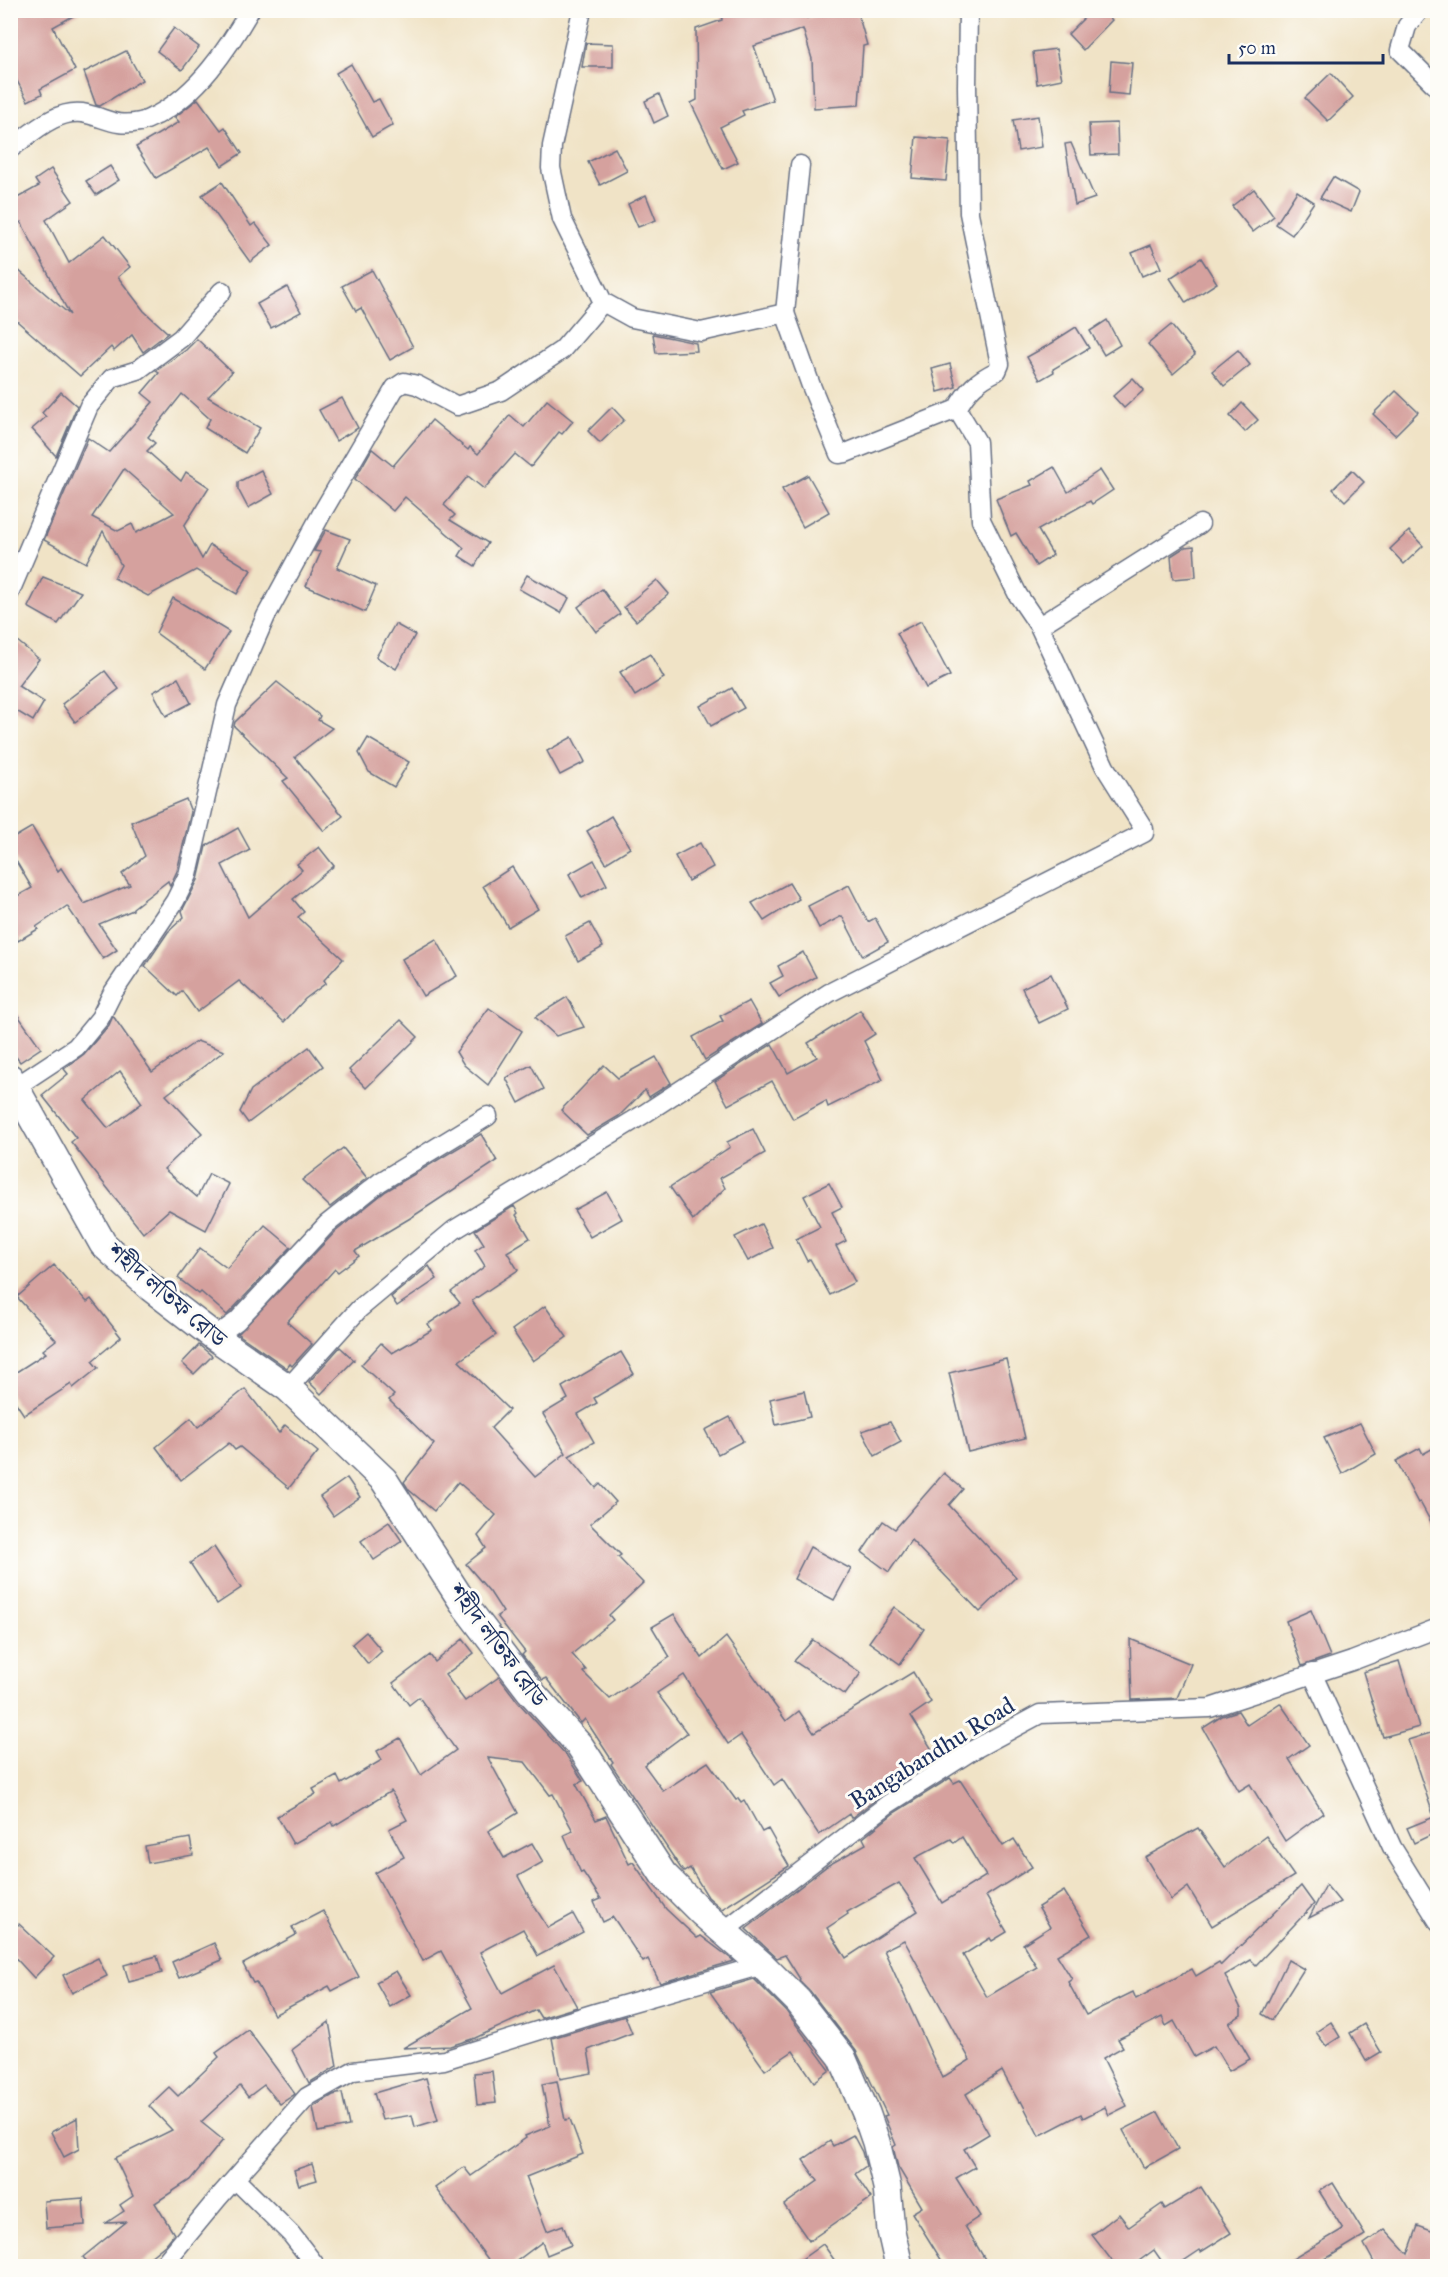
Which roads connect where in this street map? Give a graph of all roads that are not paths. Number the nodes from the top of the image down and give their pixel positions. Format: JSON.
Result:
{"nodes":[{"id":1,"x":250,"y":10,"type":"edge"},
{"id":2,"x":582,"y":10,"type":"edge"},
{"id":3,"x":968,"y":10,"type":"edge"},
{"id":4,"x":1420,"y":10,"type":"edge"},
{"id":5,"x":1437,"y":88,"type":"edge"},
{"id":6,"x":10,"y":149,"type":"edge"},
{"id":7,"x":800,"y":165,"type":"dead end"},
{"id":8,"x":222,"y":291,"type":"dead end"},
{"id":9,"x":603,"y":302,"type":"junction"},
{"id":10,"x":786,"y":313,"type":"junction"},
{"id":11,"x":957,"y":408,"type":"junction"},
{"id":12,"x":1200,"y":524,"type":"dead end"},
{"id":13,"x":10,"y":591,"type":"edge"},
{"id":14,"x":1038,"y":626,"type":"junction"},
{"id":15,"x":14,"y":1082,"type":"edge"},
{"id":16,"x":488,"y":1116,"type":"dead end"},
{"id":17,"x":215,"y":1337,"type":"junction"},
{"id":18,"x":288,"y":1388,"type":"junction"},
{"id":19,"x":1437,"y":1628,"type":"edge"},
{"id":20,"x":1312,"y":1673,"type":"junction"},
{"id":21,"x":1437,"y":1921,"type":"edge"},
{"id":22,"x":724,"y":1931,"type":"junction"},
{"id":23,"x":762,"y":1965,"type":"junction"},
{"id":24,"x":236,"y":2180,"type":"junction"},
{"id":25,"x":162,"y":2266,"type":"edge"},
{"id":26,"x":316,"y":2266,"type":"edge"},
{"id":27,"x":899,"y":2266,"type":"edge"}],
"edges":[{"from":1,"to":6,"type":"street"},
{"from":2,"to":9,"type":"street"},
{"from":3,"to":11,"type":"street"},
{"from":4,"to":5,"type":"street"},
{"from":7,"to":10,"type":"street"},
{"from":8,"to":13,"type":"street"},
{"from":9,"to":10,"type":"street"},
{"from":9,"to":15,"type":"street"},
{"from":10,"to":11,"type":"street"},
{"from":11,"to":14,"type":"street"},
{"from":12,"to":14,"type":"street"},
{"from":14,"to":18,"type":"street"},
{"from":15,"to":17,"type":"street","name":"শহীদ লতিফ রোড"},
{"from":16,"to":17,"type":"street"},
{"from":17,"to":18,"type":"street","name":"শহীদ লতিফ রোড"},
{"from":18,"to":22,"type":"street","name":"শহীদ লতিফ রোড"},
{"from":19,"to":20,"type":"street","name":"Bangabandhu Road"},
{"from":20,"to":21,"type":"street"},
{"from":20,"to":22,"type":"street","name":"Bangabandhu Road"},
{"from":22,"to":23,"type":"street","name":"শহীদ লতিফ রোড"},
{"from":23,"to":24,"type":"street"},
{"from":23,"to":27,"type":"street","name":"শহীদ লতিফ রোড"},
{"from":24,"to":25,"type":"street"},
{"from":24,"to":26,"type":"street"}]}
